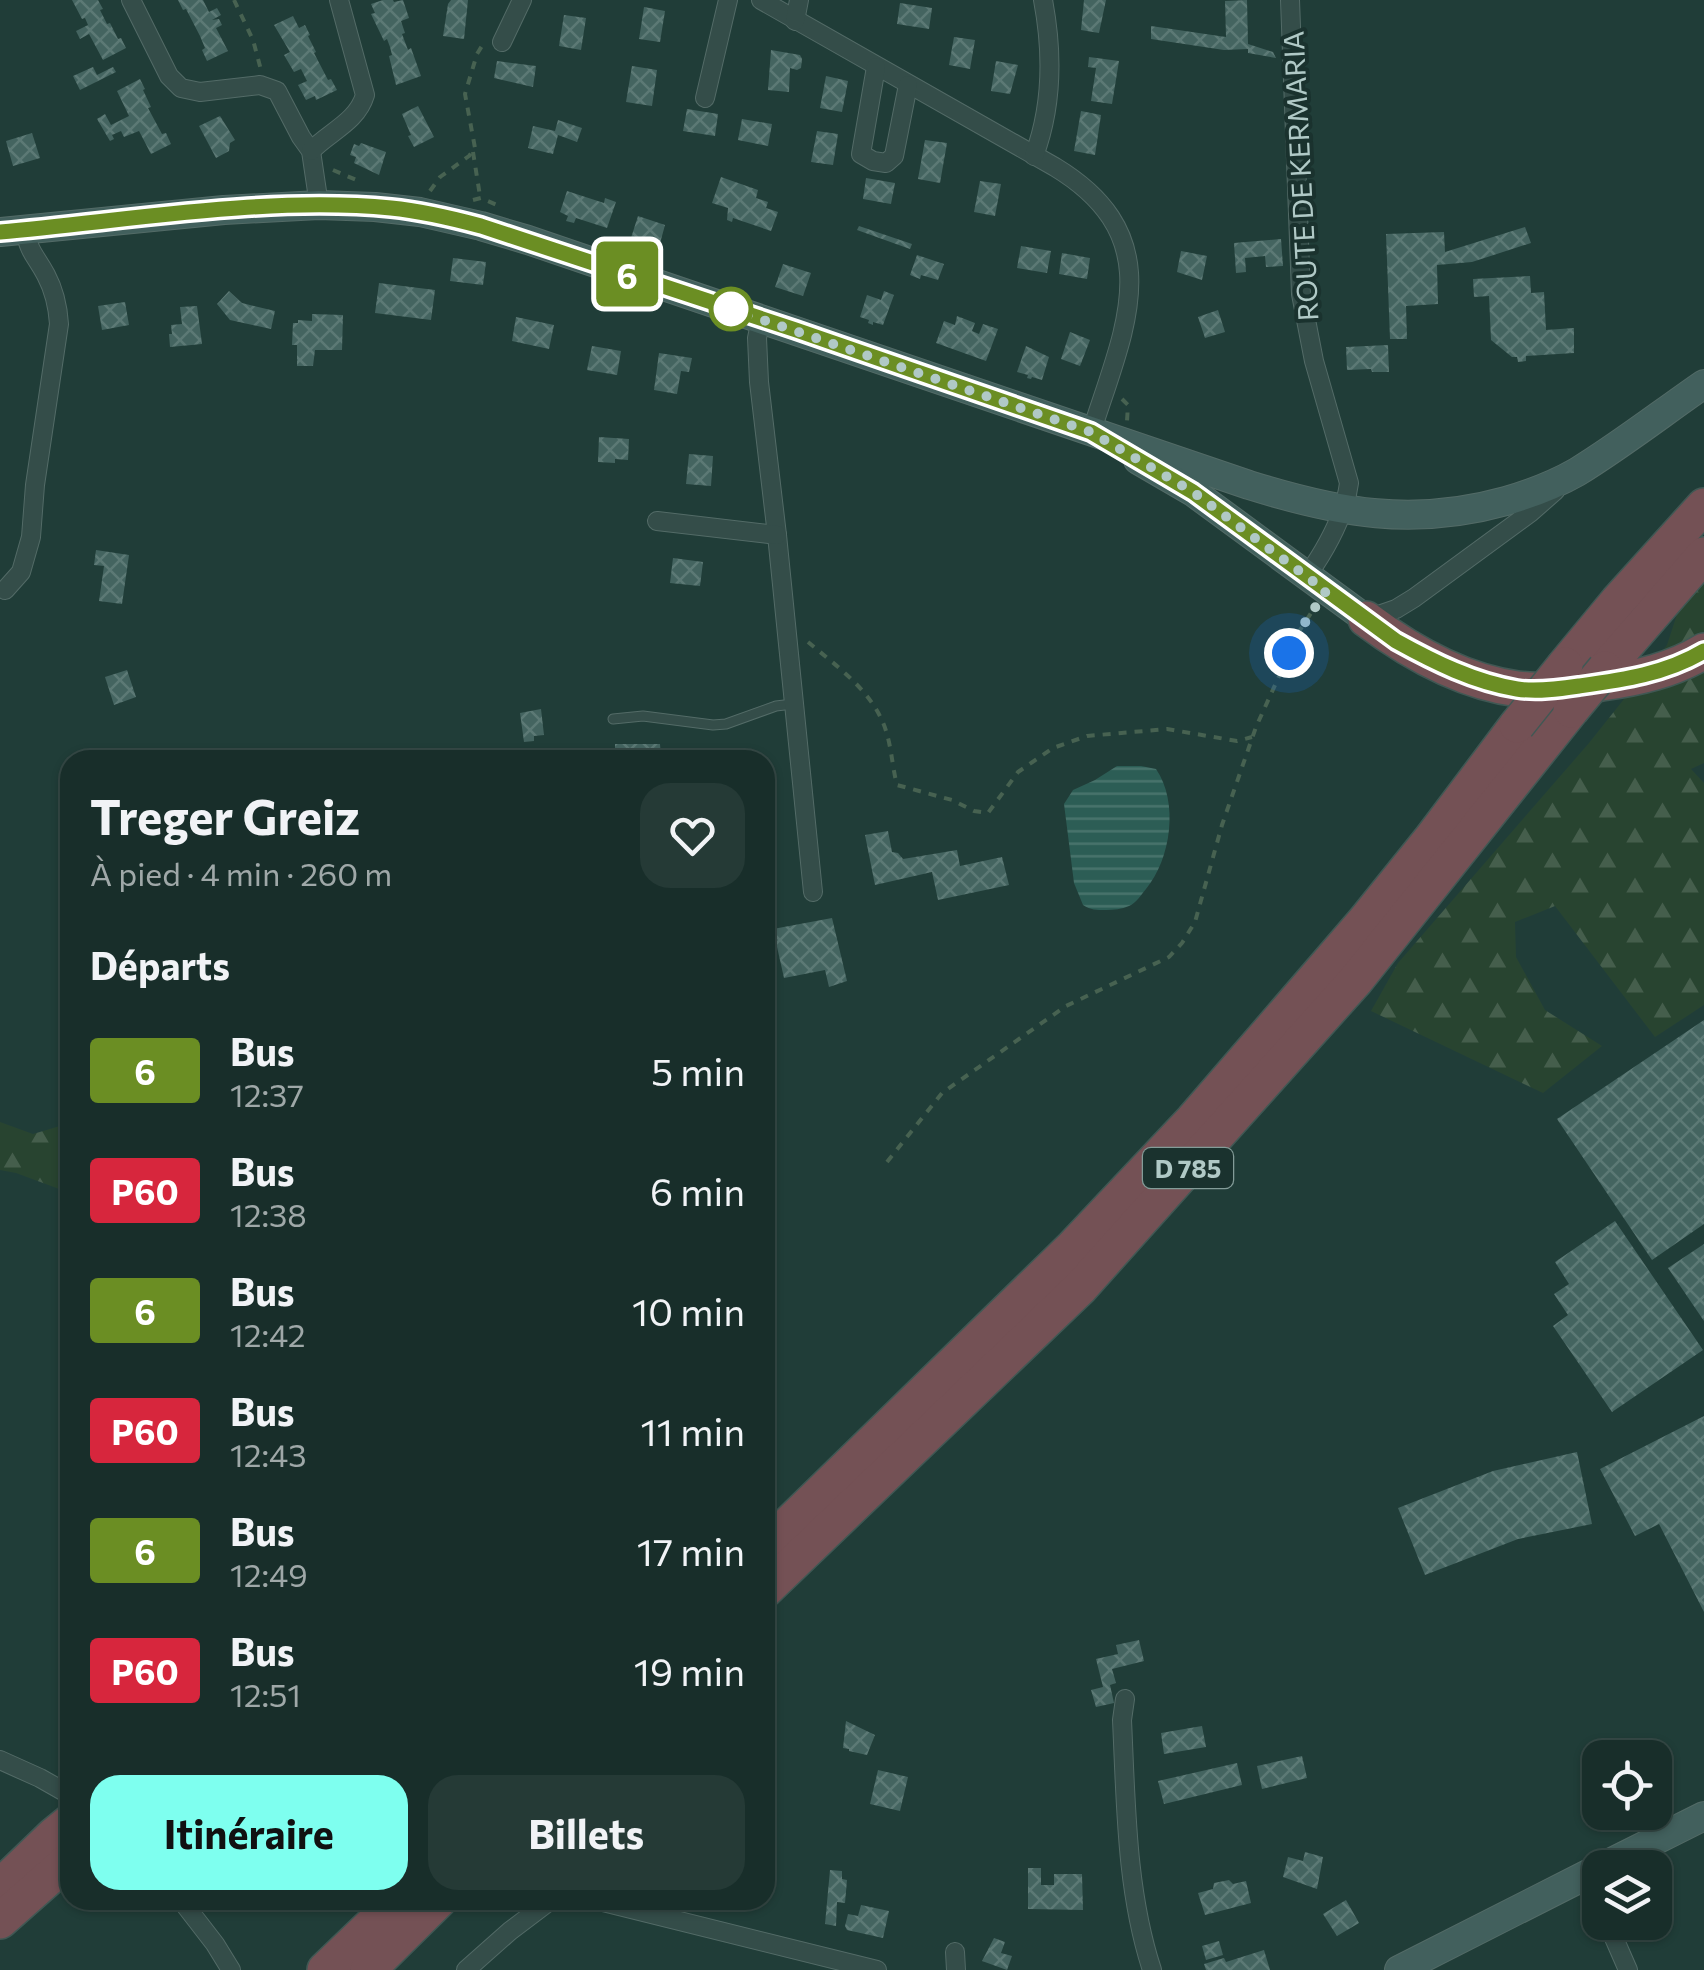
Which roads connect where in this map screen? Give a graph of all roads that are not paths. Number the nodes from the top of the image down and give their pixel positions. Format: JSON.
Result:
{"nodes":[{"id":1,"x":132,"y":0,"type":"edge"},
{"id":2,"x":339,"y":0,"type":"edge"},
{"id":3,"x":522,"y":0,"type":"edge"},
{"id":4,"x":728,"y":0,"type":"edge"},
{"id":5,"x":761,"y":0,"type":"edge"},
{"id":6,"x":799,"y":0,"type":"edge"},
{"id":7,"x":1043,"y":0,"type":"edge"},
{"id":8,"x":1290,"y":0,"type":"edge"},
{"id":9,"x":795,"y":22,"type":"junction"},
{"id":10,"x":502,"y":42,"type":"road end"},
{"id":11,"x":876,"y":67,"type":"junction"},
{"id":12,"x":908,"y":85,"type":"junction"},
{"id":13,"x":704,"y":98,"type":"dead end"},
{"id":14,"x":311,"y":151,"type":"junction"},
{"id":15,"x":1034,"y":156,"type":"junction"},
{"id":16,"x":319,"y":205,"type":"junction"},
{"id":17,"x":12,"y":231,"type":"edge"},
{"id":18,"x":762,"y":319,"type":"junction"},
{"id":19,"x":1704,"y":384,"type":"edge"},
{"id":20,"x":1091,"y":432,"type":"junction"},
{"id":21,"x":1574,"y":474,"type":"junction"},
{"id":22,"x":1704,"y":506,"type":"edge"},
{"id":23,"x":1342,"y":509,"type":"junction"},
{"id":24,"x":657,"y":520,"type":"dead end"},
{"id":25,"x":777,"y":535,"type":"junction"},
{"id":26,"x":1704,"y":555,"type":"edge"},
{"id":27,"x":1317,"y":584,"type":"junction"},
{"id":28,"x":5,"y":590,"type":"dead end"},
{"id":29,"x":1366,"y":619,"type":"junction"},
{"id":30,"x":1704,"y":651,"type":"edge"},
{"id":31,"x":793,"y":704,"type":"junction"},
{"id":32,"x":613,"y":718,"type":"dead end"},
{"id":33,"x":813,"y":892,"type":"dead end"},
{"id":34,"x":775,"y":1537,"type":"edge"},
{"id":35,"x":775,"y":1580,"type":"edge"},
{"id":36,"x":1126,"y":1698,"type":"dead end"},
{"id":37,"x":0,"y":1760,"type":"edge"},
{"id":38,"x":60,"y":1789,"type":"edge"},
{"id":39,"x":1704,"y":1816,"type":"edge"},
{"id":40,"x":60,"y":1831,"type":"edge"},
{"id":41,"x":1635,"y":1850,"type":"edge"},
{"id":42,"x":60,"y":1868,"type":"edge"},
{"id":43,"x":1582,"y":1877,"type":"edge"},
{"id":44,"x":0,"y":1887,"type":"edge"},
{"id":45,"x":189,"y":1910,"type":"edge"},
{"id":46,"x":392,"y":1910,"type":"edge"},
{"id":47,"x":425,"y":1910,"type":"edge"},
{"id":48,"x":537,"y":1910,"type":"edge"},
{"id":49,"x":635,"y":1910,"type":"edge"},
{"id":50,"x":0,"y":1921,"type":"edge"},
{"id":51,"x":1615,"y":1940,"type":"edge"},
{"id":52,"x":363,"y":1954,"type":"edge"},
{"id":53,"x":231,"y":1970,"type":"edge"},
{"id":54,"x":297,"y":1970,"type":"edge"},
{"id":55,"x":325,"y":1970,"type":"edge"},
{"id":56,"x":466,"y":1970,"type":"edge"},
{"id":57,"x":876,"y":1970,"type":"edge"},
{"id":58,"x":1152,"y":1970,"type":"edge"},
{"id":59,"x":1400,"y":1970,"type":"edge"},
{"id":60,"x":1628,"y":1970,"type":"edge"}],
"edges":[{"from":1,"to":14,"type":"street"},
{"from":2,"to":14,"type":"street"},
{"from":3,"to":10,"type":"street"},
{"from":4,"to":13,"type":"street"},
{"from":5,"to":9,"type":"street"},
{"from":6,"to":9,"type":"street"},
{"from":7,"to":15,"type":"street"},
{"from":8,"to":23,"type":"street","name":"ROUTE DE KERMARIA"},
{"from":9,"to":11,"type":"street"},
{"from":11,"to":12,"type":"street"},
{"from":11,"to":12,"type":"street"},
{"from":12,"to":15,"type":"street"},
{"from":14,"to":16,"type":"street"},
{"from":15,"to":20,"type":"street"},
{"from":16,"to":17,"type":"main road"},
{"from":16,"to":18,"type":"main road"},
{"from":17,"to":28,"type":"street"},
{"from":18,"to":20,"type":"main road"},
{"from":18,"to":25,"type":"street"},
{"from":19,"to":21,"type":"main road"},
{"from":20,"to":23,"type":"main road"},
{"from":20,"to":27,"type":"main road"},
{"from":21,"to":23,"type":"main road"},
{"from":21,"to":29,"type":"street"},
{"from":22,"to":34,"type":"highway","number":"D 785","bridge":true},
{"from":23,"to":27,"type":"street","name":"ROUTE DE KERMARIA"},
{"from":24,"to":25,"type":"street"},
{"from":25,"to":31,"type":"street"},
{"from":26,"to":35,"type":"highway","number":"D 785","bridge":true},
{"from":27,"to":29,"type":"main road"},
{"from":29,"to":30,"type":"highway"},
{"from":31,"to":32,"type":"lane"},
{"from":31,"to":33,"type":"street"},
{"from":36,"to":58,"type":"street"},
{"from":37,"to":38,"type":"street"},
{"from":39,"to":41,"type":"main road"},
{"from":40,"to":44,"type":"highway"},
{"from":42,"to":50,"type":"highway"},
{"from":43,"to":59,"type":"main road"},
{"from":45,"to":53,"type":"street"},
{"from":46,"to":52,"type":"highway"},
{"from":47,"to":52,"type":"highway"},
{"from":48,"to":56,"type":"street"},
{"from":49,"to":57,"type":"street"},
{"from":51,"to":60,"type":"street"},
{"from":52,"to":54,"type":"highway"},
{"from":52,"to":55,"type":"highway"}]}
